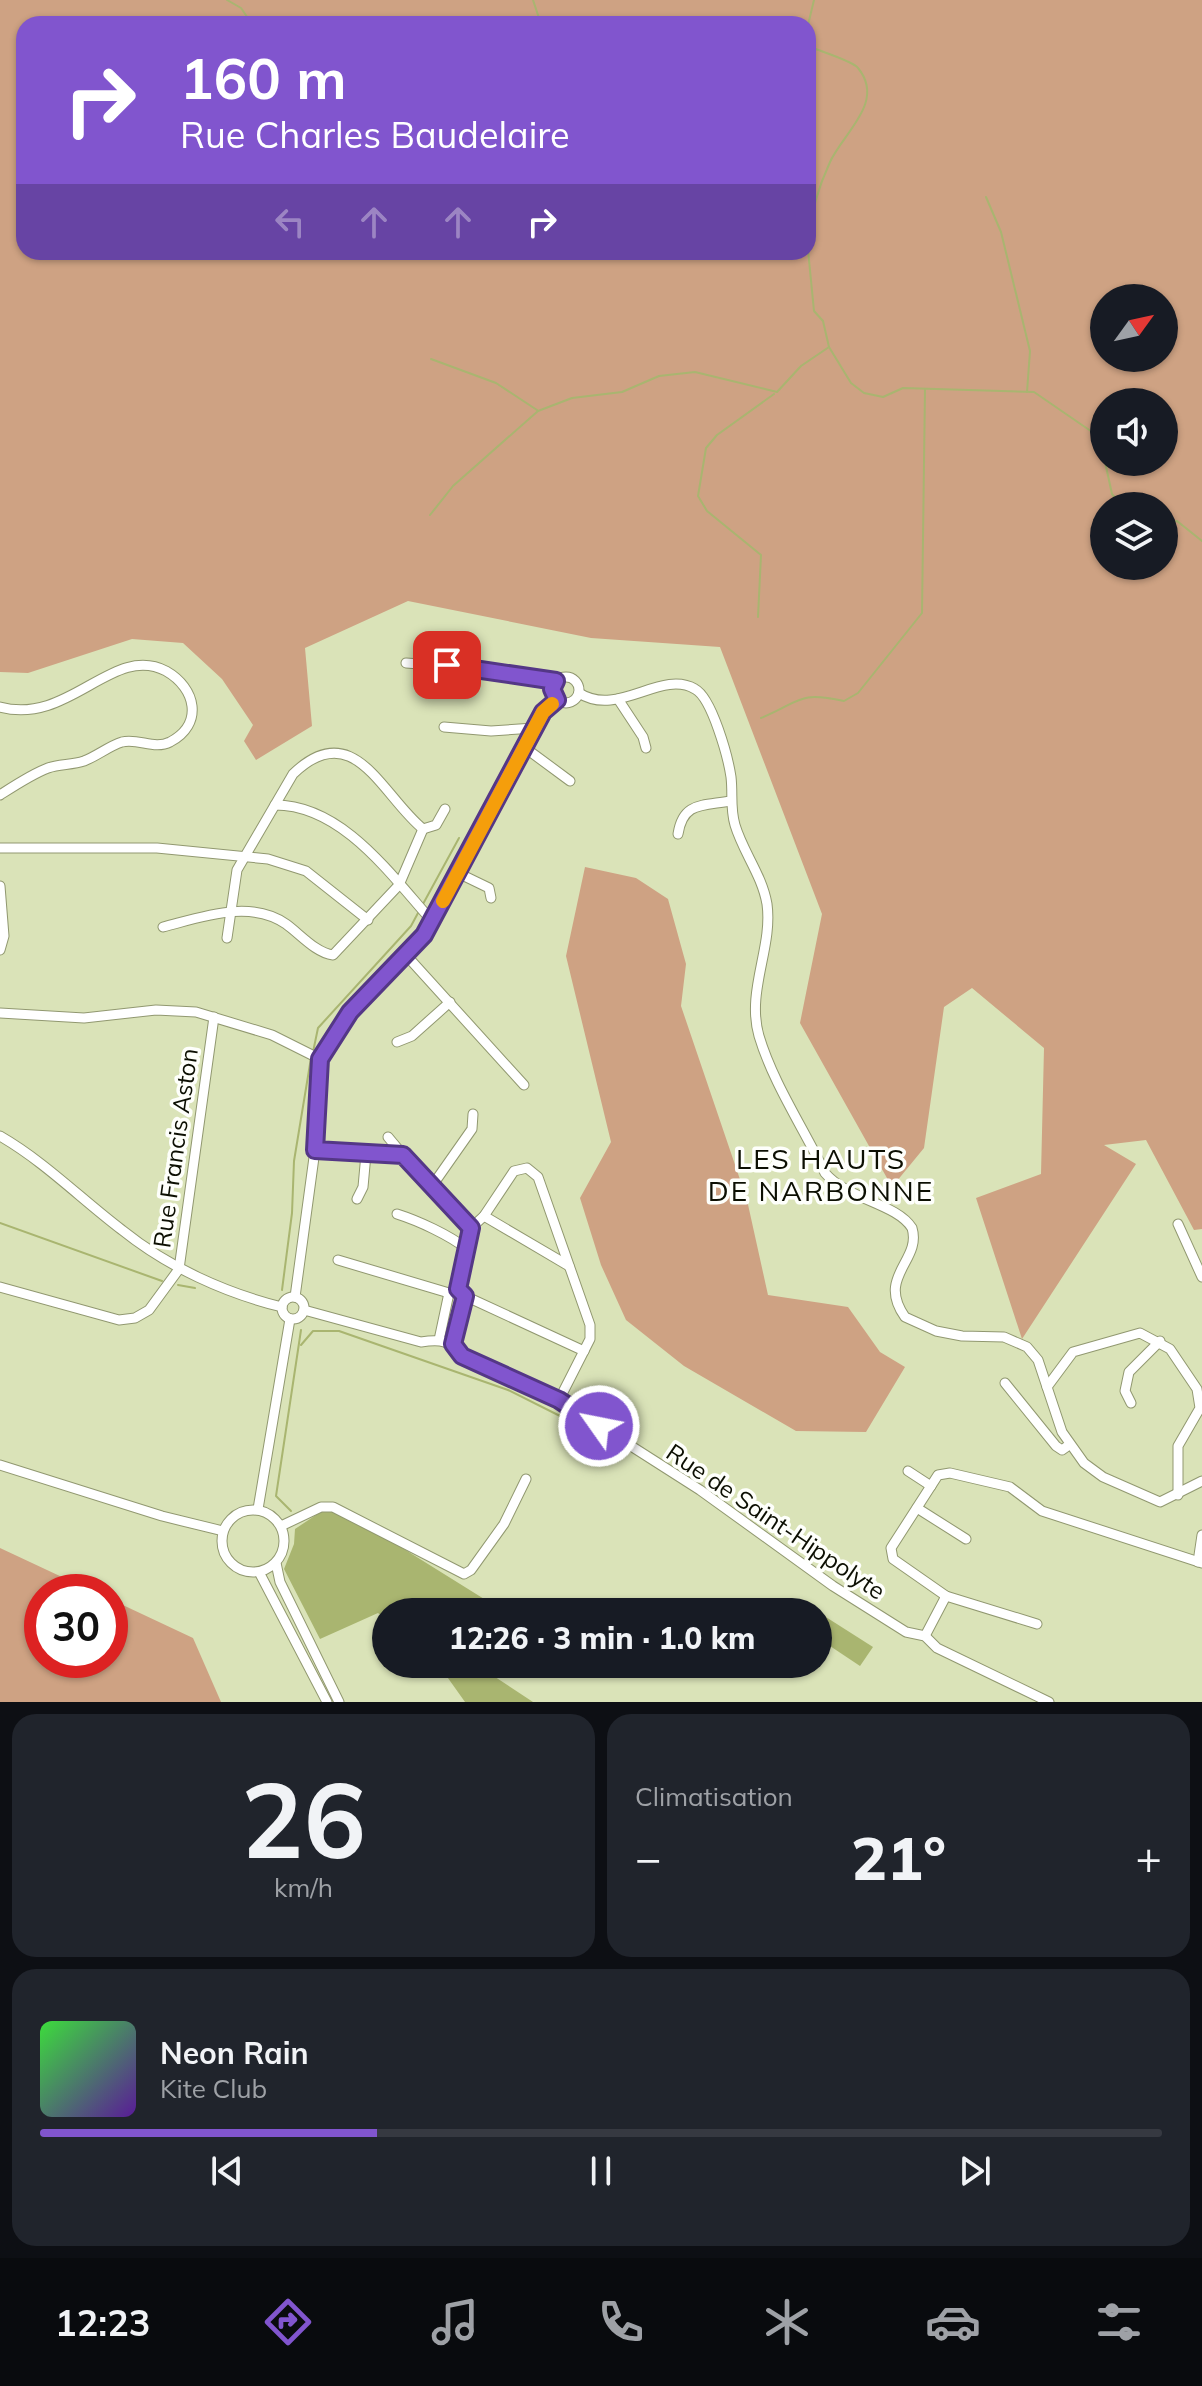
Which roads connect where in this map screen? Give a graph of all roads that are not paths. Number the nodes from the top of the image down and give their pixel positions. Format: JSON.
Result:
{"nodes":[{"id":1,"x":406,"y":663,"type":"dead end"},
{"id":2,"x":556,"y":681,"type":"junction"},
{"id":3,"x":579,"y":693,"type":"junction"},
{"id":4,"x":618,"y":699,"type":"junction"},
{"id":5,"x":557,"y":700,"type":"junction"},
{"id":6,"x":0,"y":707,"type":"edge"},
{"id":7,"x":444,"y":727,"type":"dead end"},
{"id":8,"x":534,"y":728,"type":"junction"},
{"id":9,"x":524,"y":747,"type":"junction"},
{"id":10,"x":646,"y":748,"type":"dead end"},
{"id":11,"x":570,"y":781,"type":"dead end"},
{"id":12,"x":0,"y":795,"type":"edge"},
{"id":13,"x":730,"y":801,"type":"junction"},
{"id":14,"x":275,"y":805,"type":"junction"},
{"id":15,"x":445,"y":809,"type":"dead end"},
{"id":16,"x":423,"y":829,"type":"junction"},
{"id":17,"x":678,"y":834,"type":"dead end"},
{"id":18,"x":0,"y":848,"type":"edge"},
{"id":19,"x":244,"y":856,"type":"junction"},
{"id":20,"x":458,"y":873,"type":"junction"},
{"id":21,"x":399,"y":885,"type":"junction"},
{"id":22,"x":0,"y":886,"type":"edge"},
{"id":23,"x":491,"y":898,"type":"dead end"},
{"id":24,"x":231,"y":910,"type":"junction"},
{"id":25,"x":429,"y":917,"type":"junction"},
{"id":26,"x":368,"y":920,"type":"junction"},
{"id":27,"x":163,"y":927,"type":"dead end"},
{"id":28,"x":227,"y":938,"type":"dead end"},
{"id":29,"x":0,"y":950,"type":"edge"},
{"id":30,"x":406,"y":955,"type":"junction"},
{"id":31,"x":450,"y":1002,"type":"junction"},
{"id":32,"x":0,"y":1013,"type":"edge"},
{"id":33,"x":214,"y":1017,"type":"junction"},
{"id":34,"x":397,"y":1042,"type":"dead end"},
{"id":35,"x":317,"y":1058,"type":"junction"},
{"id":36,"x":524,"y":1085,"type":"dead end"},
{"id":37,"x":473,"y":1114,"type":"dead end"},
{"id":38,"x":0,"y":1136,"type":"edge"},
{"id":39,"x":388,"y":1137,"type":"dead end"},
{"id":40,"x":315,"y":1150,"type":"junction"},
{"id":41,"x":366,"y":1154,"type":"junction"},
{"id":42,"x":403,"y":1155,"type":"junction"},
{"id":43,"x":432,"y":1186,"type":"junction"},
{"id":44,"x":357,"y":1199,"type":"dead end"},
{"id":45,"x":397,"y":1214,"type":"dead end"},
{"id":46,"x":484,"y":1216,"type":"junction"},
{"id":47,"x":1178,"y":1224,"type":"dead end"},
{"id":48,"x":471,"y":1228,"type":"junction"},
{"id":49,"x":467,"y":1249,"type":"junction"},
{"id":50,"x":338,"y":1260,"type":"dead end"},
{"id":51,"x":569,"y":1266,"type":"junction"},
{"id":52,"x":179,"y":1269,"type":"junction"},
{"id":53,"x":1202,"y":1277,"type":"edge"},
{"id":54,"x":0,"y":1287,"type":"edge"},
{"id":55,"x":457,"y":1293,"type":"junction"},
{"id":56,"x":295,"y":1297,"type":"junction"},
{"id":57,"x":282,"y":1307,"type":"junction"},
{"id":58,"x":304,"y":1310,"type":"junction"},
{"id":59,"x":290,"y":1319,"type":"junction"},
{"id":60,"x":439,"y":1340,"type":"junction"},
{"id":61,"x":1160,"y":1341,"type":"junction"},
{"id":62,"x":453,"y":1344,"type":"junction"},
{"id":63,"x":584,"y":1351,"type":"junction"},
{"id":64,"x":1005,"y":1383,"type":"dead end"},
{"id":65,"x":1047,"y":1387,"type":"junction"},
{"id":66,"x":559,"y":1400,"type":"junction"},
{"id":67,"x":1131,"y":1403,"type":"dead end"},
{"id":68,"x":1069,"y":1445,"type":"junction"},
{"id":69,"x":0,"y":1465,"type":"edge"},
{"id":70,"x":908,"y":1471,"type":"dead end"},
{"id":71,"x":526,"y":1479,"type":"dead end"},
{"id":72,"x":1202,"y":1481,"type":"edge"},
{"id":73,"x":931,"y":1486,"type":"junction"},
{"id":74,"x":1178,"y":1495,"type":"junction"},
{"id":75,"x":917,"y":1508,"type":"junction"},
{"id":76,"x":258,"y":1509,"type":"junction"},
{"id":77,"x":281,"y":1526,"type":"junction"},
{"id":78,"x":223,"y":1531,"type":"junction"},
{"id":79,"x":1202,"y":1535,"type":"edge"},
{"id":80,"x":966,"y":1539,"type":"dead end"},
{"id":81,"x":276,"y":1563,"type":"junction"},
{"id":82,"x":1200,"y":1563,"type":"edge"},
{"id":83,"x":259,"y":1572,"type":"junction"},
{"id":84,"x":946,"y":1596,"type":"junction"},
{"id":85,"x":1037,"y":1624,"type":"dead end"},
{"id":86,"x":925,"y":1636,"type":"junction"},
{"id":87,"x":327,"y":1702,"type":"edge"},
{"id":88,"x":339,"y":1702,"type":"edge"},
{"id":89,"x":1049,"y":1702,"type":"edge"}],
"edges":[{"from":1,"to":2,"type":"street"},
{"from":2,"to":3,"type":"street"},
{"from":2,"to":5,"type":"street"},
{"from":3,"to":4,"type":"street"},
{"from":3,"to":5,"type":"street"},
{"from":4,"to":10,"type":"street"},
{"from":4,"to":13,"type":"street"},
{"from":5,"to":8,"type":"street"},
{"from":6,"to":12,"type":"street"},
{"from":7,"to":8,"type":"street"},
{"from":8,"to":9,"type":"street"},
{"from":9,"to":11,"type":"street"},
{"from":9,"to":20,"type":"street"},
{"from":13,"to":17,"type":"street"},
{"from":13,"to":65,"type":"street"},
{"from":14,"to":16,"type":"street"},
{"from":14,"to":19,"type":"street"},
{"from":14,"to":21,"type":"street"},
{"from":15,"to":16,"type":"street"},
{"from":16,"to":21,"type":"street"},
{"from":18,"to":19,"type":"street"},
{"from":19,"to":24,"type":"street"},
{"from":19,"to":26,"type":"street"},
{"from":20,"to":23,"type":"street"},
{"from":20,"to":25,"type":"street"},
{"from":21,"to":25,"type":"street"},
{"from":21,"to":26,"type":"street"},
{"from":22,"to":29,"type":"street"},
{"from":24,"to":26,"type":"street"},
{"from":24,"to":27,"type":"street"},
{"from":24,"to":28,"type":"street"},
{"from":25,"to":30,"type":"street"},
{"from":30,"to":31,"type":"street"},
{"from":30,"to":35,"type":"street"},
{"from":31,"to":34,"type":"street"},
{"from":31,"to":36,"type":"street"},
{"from":32,"to":33,"type":"street"},
{"from":33,"to":35,"type":"street"},
{"from":33,"to":52,"type":"street","name":"Rue Francis Aston"},
{"from":35,"to":40,"type":"street"},
{"from":37,"to":43,"type":"street"},
{"from":38,"to":52,"type":"street"},
{"from":39,"to":42,"type":"street"},
{"from":40,"to":41,"type":"street"},
{"from":40,"to":56,"type":"street"},
{"from":41,"to":42,"type":"street"},
{"from":41,"to":44,"type":"street"},
{"from":42,"to":43,"type":"street"},
{"from":43,"to":48,"type":"street"},
{"from":45,"to":49,"type":"street"},
{"from":46,"to":48,"type":"street"},
{"from":46,"to":51,"type":"street"},
{"from":46,"to":51,"type":"street"},
{"from":47,"to":53,"type":"street"},
{"from":48,"to":49,"type":"street"},
{"from":49,"to":55,"type":"street"},
{"from":50,"to":55,"type":"street"},
{"from":51,"to":63,"type":"street"},
{"from":52,"to":54,"type":"street","name":"Rue Francis Aston"},
{"from":52,"to":57,"type":"street"},
{"from":55,"to":60,"type":"street"},
{"from":55,"to":62,"type":"street"},
{"from":55,"to":63,"type":"street"},
{"from":56,"to":57,"type":"street"},
{"from":56,"to":58,"type":"street"},
{"from":57,"to":59,"type":"street"},
{"from":58,"to":59,"type":"street"},
{"from":58,"to":60,"type":"street","name":"Rue de Saint-Hippolyte"},
{"from":59,"to":76,"type":"street"},
{"from":60,"to":62,"type":"street","name":"Rue de Saint-Hippolyte"},
{"from":61,"to":65,"type":"street"},
{"from":61,"to":67,"type":"street"},
{"from":61,"to":74,"type":"street"},
{"from":62,"to":66,"type":"street","name":"Rue de Saint-Hippolyte"},
{"from":63,"to":66,"type":"street"},
{"from":64,"to":68,"type":"street"},
{"from":65,"to":68,"type":"street"},
{"from":66,"to":86,"type":"street","name":"Rue de Saint-Hippolyte"},
{"from":68,"to":74,"type":"street"},
{"from":69,"to":78,"type":"street"},
{"from":70,"to":73,"type":"street"},
{"from":71,"to":77,"type":"street"},
{"from":72,"to":74,"type":"street"},
{"from":73,"to":75,"type":"street"},
{"from":73,"to":82,"type":"street"},
{"from":75,"to":80,"type":"street"},
{"from":75,"to":84,"type":"street"},
{"from":76,"to":77,"type":"street"},
{"from":76,"to":78,"type":"street"},
{"from":77,"to":81,"type":"street"},
{"from":78,"to":83,"type":"street"},
{"from":79,"to":82,"type":"street"},
{"from":81,"to":83,"type":"street"},
{"from":81,"to":88,"type":"street"},
{"from":83,"to":87,"type":"street"},
{"from":84,"to":85,"type":"street"},
{"from":84,"to":86,"type":"street"},
{"from":86,"to":89,"type":"street","name":"Rue de Saint-Hippolyte"}]}
